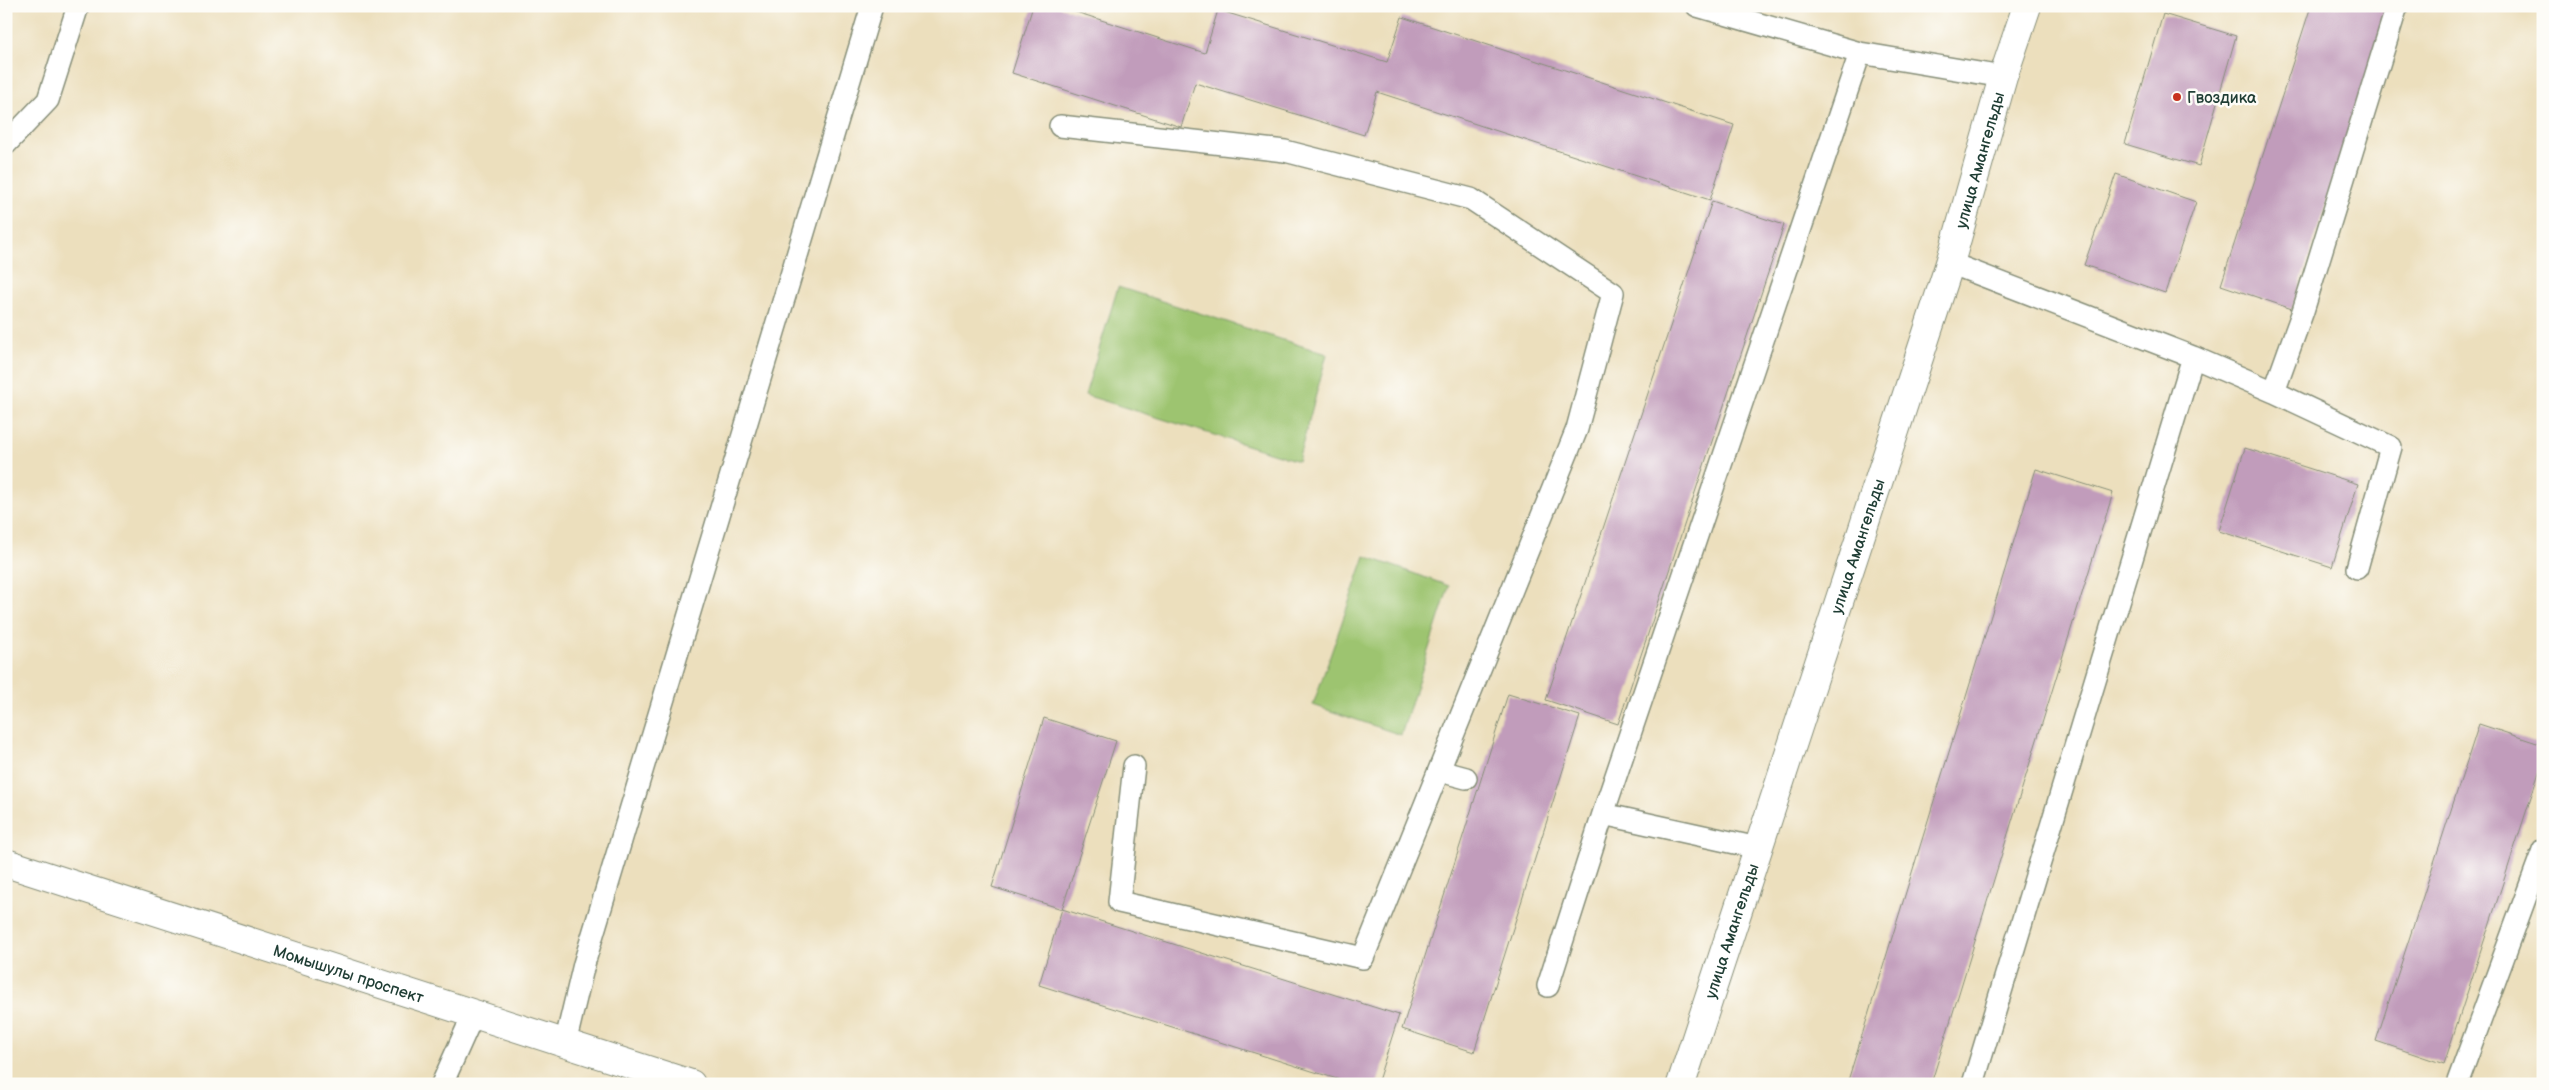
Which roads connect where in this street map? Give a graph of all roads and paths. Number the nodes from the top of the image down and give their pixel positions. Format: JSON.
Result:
{"nodes":[{"id":1,"x":78,"y":6,"type":"edge"},
{"id":2,"x":872,"y":6,"type":"edge"},
{"id":3,"x":1697,"y":6,"type":"edge"},
{"id":4,"x":2027,"y":6,"type":"edge"},
{"id":5,"x":2397,"y":6,"type":"edge"},
{"id":6,"x":1860,"y":53,"type":"junction"},
{"id":7,"x":2003,"y":77,"type":"junction"},
{"id":8,"x":1060,"y":126,"type":"dead end"},
{"id":9,"x":6,"y":144,"type":"edge"},
{"id":10,"x":1950,"y":263,"type":"junction"},
{"id":11,"x":2193,"y":357,"type":"junction"},
{"id":12,"x":2274,"y":392,"type":"junction"},
{"id":13,"x":2357,"y":568,"type":"dead end"},
{"id":14,"x":1134,"y":766,"type":"dead end"},
{"id":15,"x":1440,"y":771,"type":"junction"},
{"id":16,"x":1466,"y":778,"type":"dead end"},
{"id":17,"x":1604,"y":814,"type":"junction"},
{"id":18,"x":1758,"y":848,"type":"junction"},
{"id":19,"x":2543,"y":850,"type":"edge"},
{"id":20,"x":6,"y":863,"type":"edge"},
{"id":21,"x":1548,"y":986,"type":"dead end"},
{"id":22,"x":473,"y":1015,"type":"junction"},
{"id":23,"x":565,"y":1044,"type":"junction"},
{"id":24,"x":442,"y":1084,"type":"edge"},
{"id":25,"x":692,"y":1084,"type":"edge"},
{"id":26,"x":1681,"y":1084,"type":"edge"},
{"id":27,"x":1973,"y":1084,"type":"edge"},
{"id":28,"x":2457,"y":1084,"type":"edge"}],
"edges":[{"from":1,"to":9,"type":"lane"},
{"from":2,"to":23,"type":"lane"},
{"from":3,"to":6,"type":"lane"},
{"from":4,"to":7,"type":"street","name":"улица Амангельды"},
{"from":5,"to":12,"type":"lane"},
{"from":6,"to":7,"type":"lane"},
{"from":6,"to":17,"type":"lane"},
{"from":7,"to":10,"type":"street","name":"улица Амангельды"},
{"from":8,"to":15,"type":"lane"},
{"from":10,"to":11,"type":"lane"},
{"from":10,"to":18,"type":"street","name":"улица Амангельды"},
{"from":11,"to":12,"type":"lane"},
{"from":11,"to":27,"type":"lane"},
{"from":12,"to":13,"type":"lane"},
{"from":14,"to":15,"type":"lane"},
{"from":15,"to":16,"type":"lane"},
{"from":17,"to":18,"type":"lane"},
{"from":17,"to":21,"type":"lane"},
{"from":18,"to":26,"type":"street","name":"улица Амангельды"},
{"from":19,"to":28,"type":"lane"},
{"from":20,"to":22,"type":"street","name":"Момышулы проспект"},
{"from":22,"to":23,"type":"street","name":"Момышулы проспект"},
{"from":22,"to":24,"type":"lane"},
{"from":23,"to":25,"type":"street","name":"Момышулы проспект"}]}
